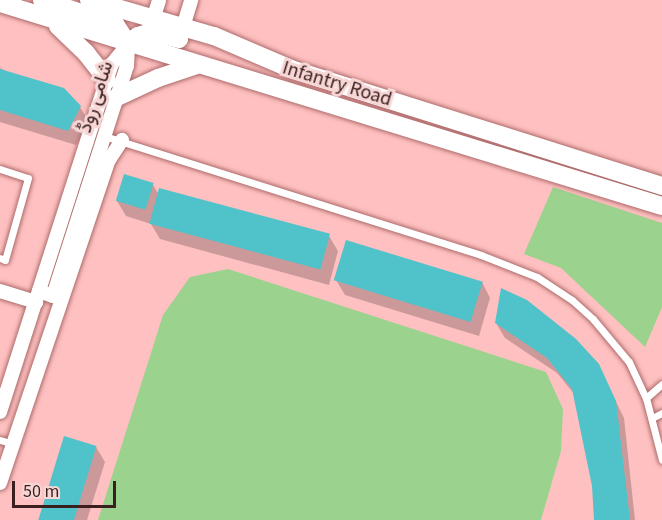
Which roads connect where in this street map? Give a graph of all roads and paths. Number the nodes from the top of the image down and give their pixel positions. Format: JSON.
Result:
{"nodes":[{"id":1,"x":42,"y":0,"type":"edge"},
{"id":2,"x":89,"y":0,"type":"edge"},
{"id":3,"x":159,"y":0,"type":"edge"},
{"id":4,"x":191,"y":0,"type":"edge"},
{"id":5,"x":0,"y":3,"type":"edge"},
{"id":6,"x":132,"y":6,"type":"edge"},
{"id":7,"x":50,"y":19,"type":"junction"},
{"id":8,"x":153,"y":19,"type":"junction"},
{"id":9,"x":183,"y":27,"type":"junction"},
{"id":10,"x":128,"y":44,"type":"junction"},
{"id":11,"x":198,"y":65,"type":"junction"},
{"id":12,"x":291,"y":69,"type":"junction"},
{"id":13,"x":107,"y":80,"type":"junction"},
{"id":14,"x":117,"y":97,"type":"junction"},
{"id":15,"x":104,"y":136,"type":"junction"},
{"id":16,"x":122,"y":140,"type":"junction"},
{"id":17,"x":0,"y":169,"type":"edge"},
{"id":18,"x":662,"y":186,"type":"edge"},
{"id":19,"x":662,"y":206,"type":"edge"},
{"id":20,"x":0,"y":258,"type":"edge"},
{"id":21,"x":0,"y":291,"type":"edge"},
{"id":22,"x":53,"y":296,"type":"junction"},
{"id":23,"x":37,"y":297,"type":"junction"},
{"id":24,"x":40,"y":367,"type":"junction"},
{"id":25,"x":662,"y":384,"type":"edge"},
{"id":26,"x":646,"y":398,"type":"junction"},
{"id":27,"x":0,"y":412,"type":"edge"},
{"id":28,"x":662,"y":413,"type":"edge"},
{"id":29,"x":652,"y":418,"type":"junction"},
{"id":30,"x":7,"y":442,"type":"edge"},
{"id":31,"x":662,"y":460,"type":"edge"},
{"id":32,"x":0,"y":483,"type":"edge"}],
"edges":[{"from":1,"to":10,"type":"main road"},
{"from":2,"to":6,"type":"main road","name":"Infantry Road"},
{"from":3,"to":8,"type":"street"},
{"from":4,"to":9,"type":"street"},
{"from":5,"to":7,"type":"main road","name":"Infantry Road"},
{"from":6,"to":8,"type":"main road","name":"Infantry Road"},
{"from":7,"to":10,"type":"main road","name":"Infantry Road"},
{"from":7,"to":13,"type":"main road"},
{"from":8,"to":9,"type":"main road","name":"Infantry Road"},
{"from":9,"to":12,"type":"main road","name":"Infantry Road"},
{"from":10,"to":11,"type":"main road","name":"Infantry Road"},
{"from":10,"to":12,"type":"main road"},
{"from":10,"to":13,"type":"street","name":"شامی روڈ"},
{"from":10,"to":14,"type":"street","name":"شامی روڈ"},
{"from":11,"to":14,"type":"main road"},
{"from":11,"to":19,"type":"main road","name":"Infantry Road"},
{"from":12,"to":18,"type":"main road","name":"Infantry Road"},
{"from":13,"to":23,"type":"street","name":"شامی روڈ"},
{"from":14,"to":15,"type":"street","name":"شامی روڈ"},
{"from":15,"to":16,"type":"lane"},
{"from":15,"to":22,"type":"street","name":"شامی روڈ"},
{"from":16,"to":24,"type":"street","name":"شامی روڈ"},
{"from":16,"to":26,"type":"lane"},
{"from":17,"to":20,"type":"lane"},
{"from":21,"to":23,"type":"street"},
{"from":22,"to":23,"type":"street"},
{"from":22,"to":24,"type":"street","name":"شامی روڈ"},
{"from":23,"to":27,"type":"street","name":"شامی روڈ"},
{"from":24,"to":30,"type":"street","name":"شامی روڈ"},
{"from":25,"to":26,"type":"lane"},
{"from":26,"to":29,"type":"lane"},
{"from":28,"to":29,"type":"lane"},
{"from":29,"to":31,"type":"lane"},
{"from":30,"to":32,"type":"street","name":"شامی روڈ"}]}
